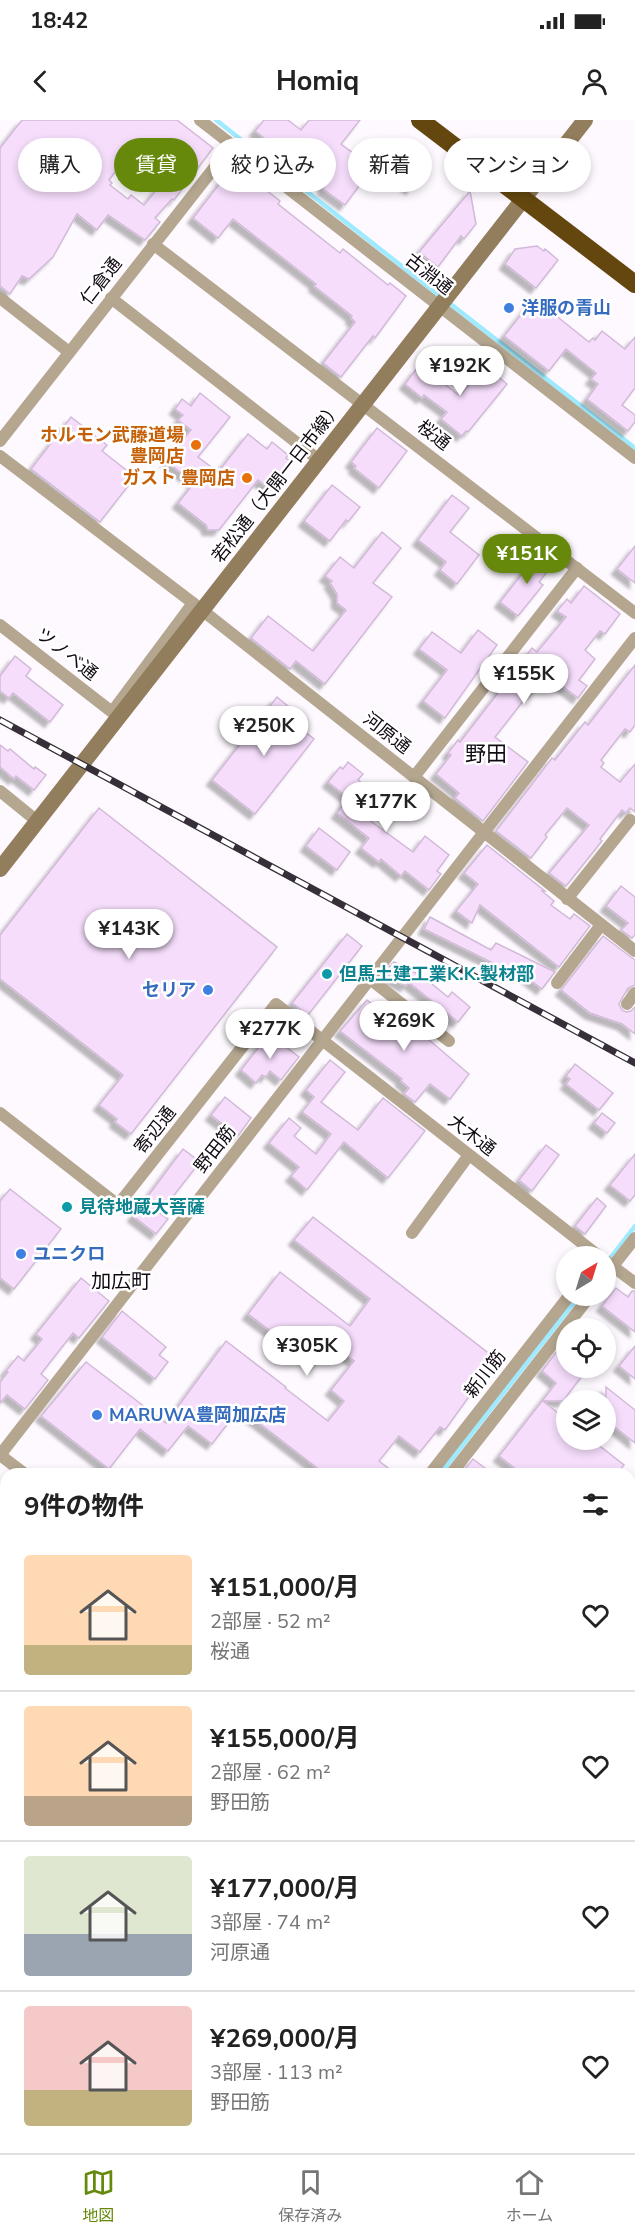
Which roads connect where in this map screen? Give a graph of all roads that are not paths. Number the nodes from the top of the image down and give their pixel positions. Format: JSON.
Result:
{"nodes":[{"id":1,"x":200,"y":120,"type":"edge"},
{"id":2,"x":420,"y":120,"type":"edge"},
{"id":3,"x":585,"y":120,"type":"edge"},
{"id":4,"x":223,"y":138,"type":"edge"},
{"id":5,"x":210,"y":173,"type":"edge"},
{"id":6,"x":293,"y":192,"type":"edge"},
{"id":7,"x":523,"y":200,"type":"junction"},
{"id":8,"x":153,"y":244,"type":"junction"},
{"id":9,"x":635,"y":284,"type":"edge"},
{"id":10,"x":0,"y":298,"type":"edge"},
{"id":11,"x":111,"y":298,"type":"junction"},
{"id":12,"x":440,"y":306,"type":"junction"},
{"id":13,"x":69,"y":352,"type":"junction"},
{"id":14,"x":364,"y":404,"type":"junction"},
{"id":15,"x":0,"y":441,"type":"edge"},
{"id":16,"x":0,"y":456,"type":"edge"},
{"id":17,"x":635,"y":458,"type":"edge"},
{"id":18,"x":319,"y":460,"type":"junction"},
{"id":19,"x":577,"y":568,"type":"junction"},
{"id":20,"x":197,"y":606,"type":"junction"},
{"id":21,"x":635,"y":613,"type":"edge"},
{"id":22,"x":0,"y":625,"type":"edge"},
{"id":23,"x":635,"y":638,"type":"edge"},
{"id":24,"x":414,"y":777,"type":"junction"},
{"id":25,"x":0,"y":791,"type":"edge"},
{"id":26,"x":630,"y":820,"type":"dead end"},
{"id":27,"x":37,"y":821,"type":"junction"},
{"id":28,"x":484,"y":832,"type":"junction"},
{"id":29,"x":0,"y":869,"type":"edge"},
{"id":30,"x":567,"y":899,"type":"junction"},
{"id":31,"x":601,"y":926,"type":"junction"},
{"id":32,"x":635,"y":951,"type":"edge"},
{"id":33,"x":370,"y":979,"type":"junction"},
{"id":34,"x":557,"y":983,"type":"dead end"},
{"id":35,"x":635,"y":993,"type":"edge"},
{"id":36,"x":627,"y":1004,"type":"dead end"},
{"id":37,"x":322,"y":1040,"type":"junction"},
{"id":38,"x":449,"y":1041,"type":"dead end"},
{"id":39,"x":0,"y":1113,"type":"edge"},
{"id":40,"x":469,"y":1155,"type":"junction"},
{"id":41,"x":412,"y":1233,"type":"dead end"},
{"id":42,"x":635,"y":1238,"type":"edge"},
{"id":43,"x":586,"y":1246,"type":"edge"},
{"id":44,"x":616,"y":1259,"type":"edge"},
{"id":45,"x":616,"y":1273,"type":"edge"},
{"id":46,"x":635,"y":1284,"type":"edge"},
{"id":47,"x":561,"y":1306,"type":"edge"},
{"id":48,"x":582,"y":1306,"type":"edge"},
{"id":49,"x":0,"y":1455,"type":"edge"},
{"id":50,"x":17,"y":1468,"type":"edge"},
{"id":51,"x":435,"y":1468,"type":"edge"},
{"id":52,"x":456,"y":1468,"type":"edge"}],
"edges":[{"from":1,"to":4,"type":"street","name":"古淵通"},
{"from":2,"to":7,"type":"highway"},
{"from":3,"to":7,"type":"street","name":"若松通（大開一日市線）"},
{"from":5,"to":8,"type":"street","name":"仁倉通"},
{"from":6,"to":12,"type":"street","name":"古淵通"},
{"from":7,"to":9,"type":"highway"},
{"from":7,"to":12,"type":"street","name":"若松通（大開一日市線）"},
{"from":8,"to":11,"type":"street","name":"仁倉通"},
{"from":8,"to":14,"type":"street","name":"桜通"},
{"from":10,"to":13,"type":"street"},
{"from":11,"to":13,"type":"street","name":"仁倉通"},
{"from":11,"to":18,"type":"street"},
{"from":12,"to":14,"type":"street","name":"若松通（大開一日市線）"},
{"from":12,"to":17,"type":"street","name":"古淵通"},
{"from":13,"to":15,"type":"street","name":"仁倉通"},
{"from":14,"to":18,"type":"street","name":"若松通（大開一日市線）"},
{"from":14,"to":19,"type":"street","name":"桜通"},
{"from":16,"to":20,"type":"street","name":"河原通"},
{"from":18,"to":20,"type":"street","name":"若松通（大開一日市線）"},
{"from":19,"to":21,"type":"street","name":"桜通"},
{"from":19,"to":24,"type":"street"},
{"from":20,"to":22,"type":"street","name":"ツノベ通"},
{"from":20,"to":24,"type":"street","name":"河原通"},
{"from":20,"to":27,"type":"street","name":"若松通（大開一日市線）"},
{"from":23,"to":28,"type":"street","name":"野田筋"},
{"from":24,"to":28,"type":"street","name":"河原通"},
{"from":25,"to":27,"type":"street"},
{"from":26,"to":30,"type":"street"},
{"from":27,"to":29,"type":"street","name":"若松通（大開一日市線）"},
{"from":28,"to":30,"type":"street","name":"河原通"},
{"from":28,"to":33,"type":"street","name":"野田筋"},
{"from":30,"to":31,"type":"street","name":"河原通"},
{"from":31,"to":32,"type":"street","name":"河原通"},
{"from":31,"to":34,"type":"street"},
{"from":33,"to":37,"type":"street","name":"野田筋"},
{"from":33,"to":38,"type":"street"},
{"from":35,"to":36,"type":"street"},
{"from":37,"to":39,"type":"street","name":"寄辺通"},
{"from":37,"to":40,"type":"street","name":"大木通"},
{"from":37,"to":49,"type":"street","name":"野田筋"},
{"from":40,"to":41,"type":"street"},
{"from":40,"to":43,"type":"street","name":"大木通"},
{"from":42,"to":44,"type":"street"},
{"from":45,"to":46,"type":"street"},
{"from":47,"to":51,"type":"street","name":"新川筋"},
{"from":48,"to":52,"type":"street","name":"新川筋"},
{"from":49,"to":50,"type":"street"}]}
